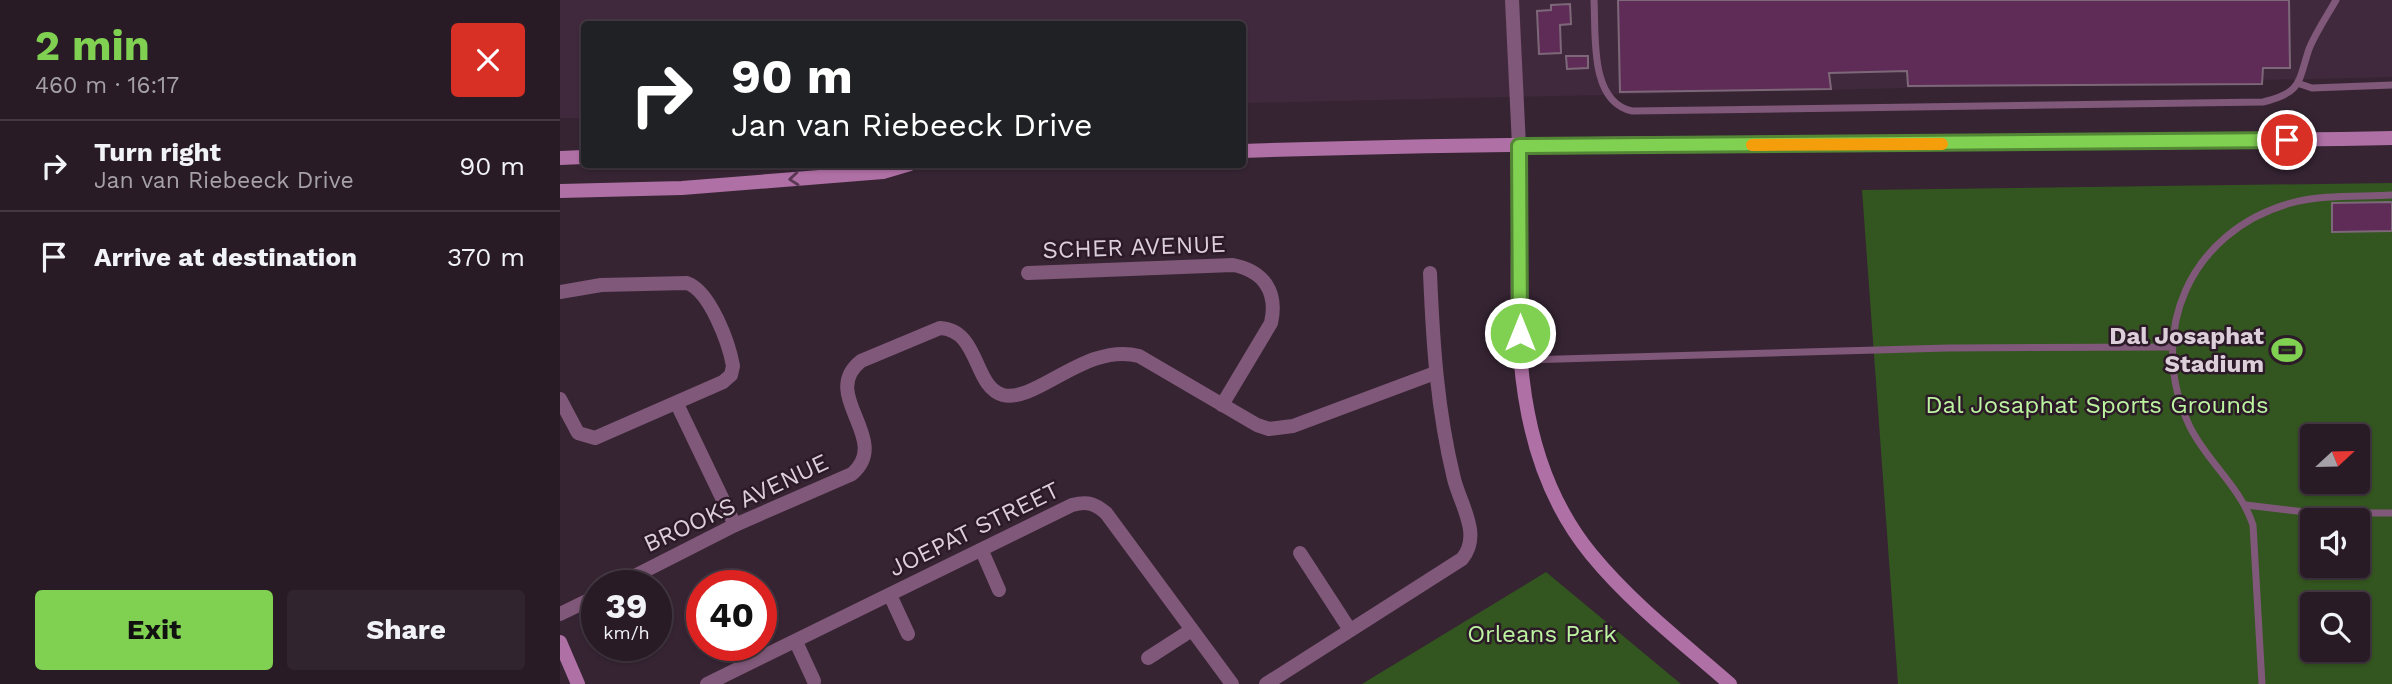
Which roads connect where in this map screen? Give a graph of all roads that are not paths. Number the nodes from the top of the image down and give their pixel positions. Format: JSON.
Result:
{"nodes":[{"id":1,"x":1511,"y":0,"type":"edge"},
{"id":2,"x":1594,"y":0,"type":"edge"},
{"id":3,"x":2336,"y":0,"type":"edge"},
{"id":4,"x":2300,"y":84,"type":"junction"},
{"id":5,"x":2392,"y":85,"type":"edge"},
{"id":6,"x":2392,"y":138,"type":"edge"},
{"id":7,"x":1519,"y":146,"type":"junction"},
{"id":8,"x":1246,"y":151,"type":"edge"},
{"id":9,"x":560,"y":158,"type":"edge"},
{"id":10,"x":581,"y":158,"type":"edge"},
{"id":11,"x":896,"y":168,"type":"edge"},
{"id":12,"x":560,"y":191,"type":"edge"},
{"id":13,"x":2392,"y":195,"type":"edge"},
{"id":14,"x":1028,"y":273,"type":"dead end"},
{"id":15,"x":1430,"y":273,"type":"dead end"},
{"id":16,"x":560,"y":292,"type":"edge"},
{"id":17,"x":2170,"y":347,"type":"junction"},
{"id":18,"x":1520,"y":360,"type":"junction"},
{"id":19,"x":1435,"y":373,"type":"junction"},
{"id":20,"x":560,"y":399,"type":"edge"},
{"id":21,"x":677,"y":404,"type":"junction"},
{"id":22,"x":1222,"y":405,"type":"junction"},
{"id":23,"x":2246,"y":505,"type":"junction"},
{"id":24,"x":2392,"y":513,"type":"edge"},
{"id":25,"x":735,"y":525,"type":"junction"},
{"id":26,"x":982,"y":551,"type":"junction"},
{"id":27,"x":1300,"y":553,"type":"dead end"},
{"id":28,"x":646,"y":570,"type":"edge"},
{"id":29,"x":999,"y":590,"type":"dead end"},
{"id":30,"x":890,"y":595,"type":"junction"},
{"id":31,"x":581,"y":604,"type":"edge"},
{"id":32,"x":560,"y":614,"type":"edge"},
{"id":33,"x":1350,"y":630,"type":"junction"},
{"id":34,"x":1190,"y":631,"type":"junction"},
{"id":35,"x":908,"y":634,"type":"dead end"},
{"id":36,"x":560,"y":642,"type":"edge"},
{"id":37,"x":796,"y":642,"type":"junction"},
{"id":38,"x":1148,"y":658,"type":"dead end"},
{"id":39,"x":814,"y":681,"type":"dead end"},
{"id":40,"x":578,"y":684,"type":"edge"},
{"id":41,"x":707,"y":684,"type":"edge"},
{"id":42,"x":1232,"y":684,"type":"edge"},
{"id":43,"x":1266,"y":684,"type":"edge"},
{"id":44,"x":1730,"y":684,"type":"edge"},
{"id":45,"x":2262,"y":684,"type":"edge"}],
"edges":[{"from":1,"to":7,"type":"street"},
{"from":2,"to":4,"type":"lane"},
{"from":3,"to":4,"type":"lane"},
{"from":4,"to":5,"type":"lane"},
{"from":6,"to":7,"type":"main road"},
{"from":7,"to":8,"type":"main road"},
{"from":7,"to":18,"type":"main road"},
{"from":9,"to":10,"type":"main road"},
{"from":11,"to":12,"type":"main road","one_way":true},
{"from":13,"to":17,"type":"lane"},
{"from":14,"to":22,"type":"street","name":"SCHER AVENUE"},
{"from":15,"to":19,"type":"street"},
{"from":16,"to":21,"type":"street"},
{"from":17,"to":18,"type":"lane"},
{"from":17,"to":23,"type":"lane"},
{"from":18,"to":44,"type":"main road"},
{"from":19,"to":22,"type":"street","name":"BROOKS AVENUE"},
{"from":19,"to":33,"type":"street"},
{"from":20,"to":21,"type":"street"},
{"from":21,"to":25,"type":"street"},
{"from":22,"to":25,"type":"street","name":"BROOKS AVENUE"},
{"from":23,"to":24,"type":"lane"},
{"from":23,"to":45,"type":"lane"},
{"from":25,"to":28,"type":"street","name":"BROOKS AVENUE"},
{"from":26,"to":29,"type":"street"},
{"from":26,"to":30,"type":"street","name":"JOEPAT STREET"},
{"from":26,"to":34,"type":"street","name":"JOEPAT STREET"},
{"from":27,"to":33,"type":"street"},
{"from":30,"to":35,"type":"street"},
{"from":30,"to":37,"type":"street","name":"JOEPAT STREET"},
{"from":31,"to":32,"type":"street"},
{"from":33,"to":43,"type":"street"},
{"from":34,"to":38,"type":"street"},
{"from":34,"to":42,"type":"street","name":"JOEPAT STREET"},
{"from":36,"to":40,"type":"main road"},
{"from":37,"to":39,"type":"street"},
{"from":37,"to":41,"type":"street","name":"JOEPAT STREET"}]}
